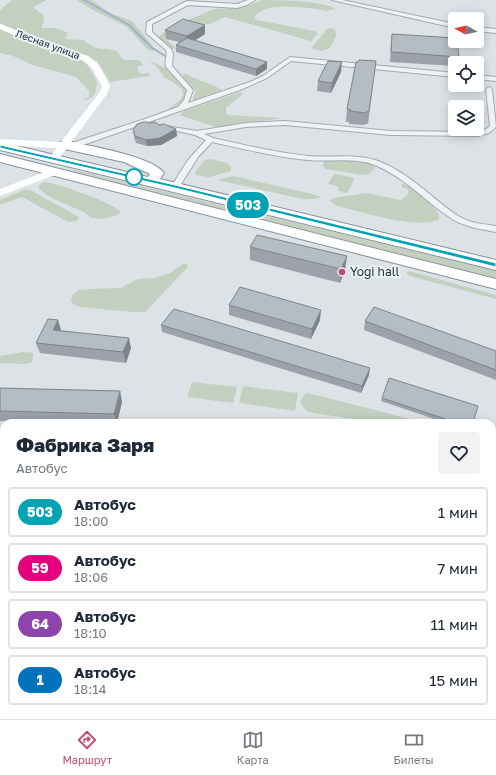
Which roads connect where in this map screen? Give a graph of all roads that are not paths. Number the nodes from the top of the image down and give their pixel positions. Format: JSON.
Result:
{"nodes":[{"id":1,"x":252,"y":0,"type":"edge"},
{"id":2,"x":335,"y":0,"type":"edge"},
{"id":3,"x":448,"y":24,"type":"edge"},
{"id":4,"x":0,"y":26,"type":"edge"},
{"id":5,"x":484,"y":29,"type":"edge"},
{"id":6,"x":496,"y":30,"type":"edge"},
{"id":7,"x":448,"y":74,"type":"edge"},
{"id":8,"x":484,"y":78,"type":"edge"},
{"id":9,"x":496,"y":79,"type":"edge"},
{"id":10,"x":489,"y":89,"type":"dead end"},
{"id":11,"x":180,"y":108,"type":"junction"},
{"id":12,"x":144,"y":122,"type":"junction"},
{"id":13,"x":197,"y":132,"type":"junction"},
{"id":14,"x":211,"y":140,"type":"junction"},
{"id":15,"x":0,"y":142,"type":"edge"},
{"id":16,"x":65,"y":145,"type":"junction"},
{"id":17,"x":0,"y":146,"type":"edge"},
{"id":18,"x":0,"y":158,"type":"edge"},
{"id":19,"x":54,"y":158,"type":"junction"},
{"id":20,"x":53,"y":172,"type":"junction"},
{"id":21,"x":152,"y":182,"type":"junction"},
{"id":22,"x":175,"y":187,"type":"junction"},
{"id":23,"x":0,"y":194,"type":"edge"},
{"id":24,"x":496,"y":229,"type":"edge"},
{"id":25,"x":496,"y":265,"type":"edge"},
{"id":26,"x":496,"y":284,"type":"edge"}],
"edges":[{"from":1,"to":11,"type":"street"},
{"from":2,"to":3,"type":"street"},
{"from":4,"to":16,"type":"main road","name":"Лесная улица"},
{"from":5,"to":6,"type":"street"},
{"from":7,"to":11,"type":"street"},
{"from":8,"to":9,"type":"street"},
{"from":10,"to":13,"type":"street"},
{"from":11,"to":12,"type":"street"},
{"from":12,"to":13,"type":"street"},
{"from":12,"to":16,"type":"street"},
{"from":13,"to":14,"type":"street"},
{"from":14,"to":22,"type":"street"},
{"from":14,"to":24,"type":"street"},
{"from":15,"to":16,"type":"main road"},
{"from":16,"to":19,"type":"main road","name":"Лесная улица"},
{"from":16,"to":21,"type":"highway"},
{"from":17,"to":19,"type":"highway"},
{"from":18,"to":20,"type":"highway"},
{"from":19,"to":21,"type":"highway"},
{"from":20,"to":23,"type":"main road"},
{"from":20,"to":26,"type":"highway"},
{"from":21,"to":22,"type":"highway"},
{"from":22,"to":25,"type":"highway"}]}
